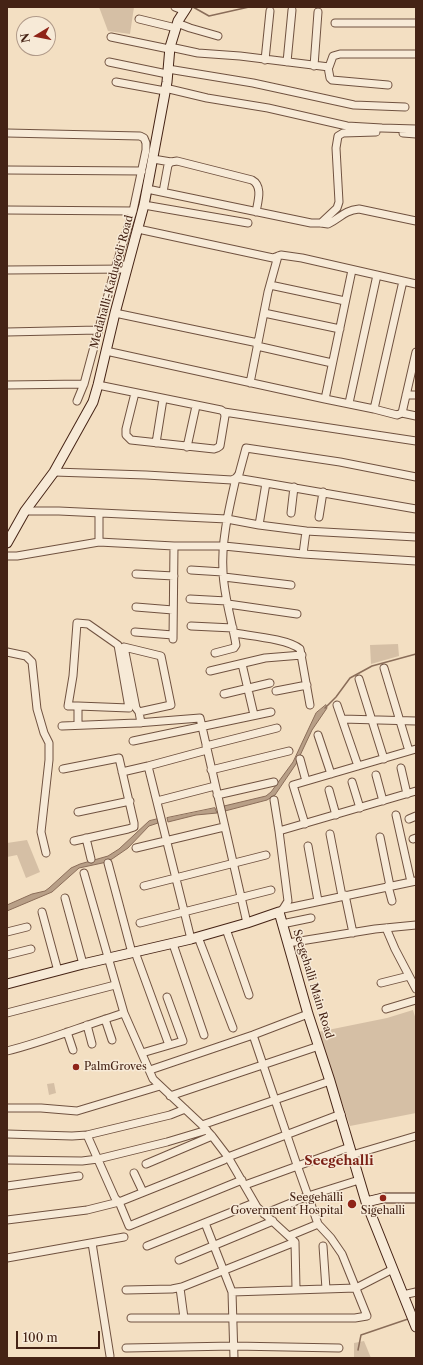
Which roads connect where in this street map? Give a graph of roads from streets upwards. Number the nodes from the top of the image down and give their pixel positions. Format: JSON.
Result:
{"nodes":[{"id":1,"x":175,"y":7,"type":"edge"},
{"id":2,"x":186,"y":9,"type":"edge"},
{"id":3,"x":292,"y":10,"type":"dead end"},
{"id":4,"x":270,"y":11,"type":"dead end"},
{"id":5,"x":318,"y":12,"type":"dead end"},
{"id":6,"x":139,"y":19,"type":"dead end"},
{"id":7,"x":335,"y":23,"type":"dead end"},
{"id":8,"x":416,"y":23,"type":"edge"},
{"id":9,"x":177,"y":26,"type":"junction"},
{"id":10,"x":218,"y":36,"type":"dead end"},
{"id":11,"x":111,"y":37,"type":"dead end"},
{"id":12,"x":169,"y":48,"type":"junction"},
{"id":13,"x":416,"y":54,"type":"edge"},
{"id":14,"x":265,"y":60,"type":"junction"},
{"id":15,"x":109,"y":62,"type":"dead end"},
{"id":16,"x":287,"y":62,"type":"junction"},
{"id":17,"x":314,"y":66,"type":"junction"},
{"id":18,"x":328,"y":67,"type":"junction"},
{"id":19,"x":168,"y":71,"type":"junction"},
{"id":20,"x":116,"y":82,"type":"dead end"},
{"id":21,"x":388,"y":85,"type":"dead end"},
{"id":22,"x":165,"y":89,"type":"junction"},
{"id":23,"x":405,"y":107,"type":"dead end"},
{"id":24,"x":416,"y":129,"type":"edge"},
{"id":25,"x":7,"y":133,"type":"edge"},
{"id":26,"x":416,"y":134,"type":"edge"},
{"id":27,"x":153,"y":159,"type":"junction"},
{"id":28,"x":171,"y":162,"type":"junction"},
{"id":29,"x":7,"y":170,"type":"edge"},
{"id":30,"x":142,"y":171,"type":"junction"},
{"id":31,"x":147,"y":189,"type":"junction"},
{"id":32,"x":163,"y":192,"type":"junction"},
{"id":33,"x":144,"y":205,"type":"junction"},
{"id":34,"x":7,"y":210,"type":"edge"},
{"id":35,"x":133,"y":212,"type":"junction"},
{"id":36,"x":256,"y":212,"type":"junction"},
{"id":37,"x":416,"y":221,"type":"edge"},
{"id":38,"x":248,"y":223,"type":"dead end"},
{"id":39,"x":321,"y":223,"type":"junction"},
{"id":40,"x":138,"y":229,"type":"junction"},
{"id":41,"x":278,"y":256,"type":"junction"},
{"id":42,"x":115,"y":269,"type":"junction"},
{"id":43,"x":127,"y":269,"type":"junction"},
{"id":44,"x":7,"y":270,"type":"edge"},
{"id":45,"x":352,"y":270,"type":"junction"},
{"id":46,"x":377,"y":275,"type":"junction"},
{"id":47,"x":403,"y":281,"type":"junction"},
{"id":48,"x":416,"y":284,"type":"edge"},
{"id":49,"x":270,"y":285,"type":"junction"},
{"id":50,"x":345,"y":300,"type":"junction"},
{"id":51,"x":115,"y":313,"type":"junction"},
{"id":52,"x":264,"y":313,"type":"junction"},
{"id":53,"x":340,"y":328,"type":"junction"},
{"id":54,"x":98,"y":330,"type":"junction"},
{"id":55,"x":7,"y":332,"type":"edge"},
{"id":56,"x":258,"y":345,"type":"junction"},
{"id":57,"x":106,"y":351,"type":"junction"},
{"id":58,"x":416,"y":352,"type":"edge"},
{"id":59,"x":332,"y":363,"type":"junction"},
{"id":60,"x":414,"y":369,"type":"edge"},
{"id":61,"x":250,"y":383,"type":"junction"},
{"id":62,"x":84,"y":384,"type":"junction"},
{"id":63,"x":7,"y":385,"type":"edge"},
{"id":64,"x":98,"y":385,"type":"junction"},
{"id":65,"x":135,"y":393,"type":"junction"},
{"id":66,"x":406,"y":395,"type":"junction"},
{"id":67,"x":416,"y":395,"type":"edge"},
{"id":68,"x":325,"y":399,"type":"junction"},
{"id":69,"x":164,"y":400,"type":"junction"},
{"id":70,"x":77,"y":401,"type":"dead end"},
{"id":71,"x":349,"y":403,"type":"junction"},
{"id":72,"x":196,"y":406,"type":"junction"},
{"id":73,"x":374,"y":408,"type":"junction"},
{"id":74,"x":224,"y":412,"type":"junction"},
{"id":75,"x":402,"y":413,"type":"junction"},
{"id":76,"x":416,"y":416,"type":"edge"},
{"id":77,"x":416,"y":441,"type":"edge"},
{"id":78,"x":156,"y":443,"type":"junction"},
{"id":79,"x":187,"y":447,"type":"junction"},
{"id":80,"x":54,"y":472,"type":"junction"},
{"id":81,"x":416,"y":477,"type":"edge"},
{"id":82,"x":236,"y":478,"type":"junction"},
{"id":83,"x":266,"y":482,"type":"junction"},
{"id":84,"x":294,"y":487,"type":"junction"},
{"id":85,"x":323,"y":492,"type":"junction"},
{"id":86,"x":416,"y":509,"type":"edge"},
{"id":87,"x":25,"y":511,"type":"junction"},
{"id":88,"x":99,"y":513,"type":"junction"},
{"id":89,"x":290,"y":513,"type":"dead end"},
{"id":90,"x":319,"y":517,"type":"dead end"},
{"id":91,"x":227,"y":519,"type":"junction"},
{"id":92,"x":259,"y":525,"type":"junction"},
{"id":93,"x":306,"y":531,"type":"junction"},
{"id":94,"x":416,"y":537,"type":"edge"},
{"id":95,"x":99,"y":542,"type":"junction"},
{"id":96,"x":7,"y":543,"type":"edge"},
{"id":97,"x":174,"y":546,"type":"junction"},
{"id":98,"x":224,"y":546,"type":"junction"},
{"id":99,"x":303,"y":554,"type":"junction"},
{"id":100,"x":7,"y":556,"type":"edge"},
{"id":101,"x":416,"y":561,"type":"edge"},
{"id":102,"x":191,"y":570,"type":"dead end"},
{"id":103,"x":136,"y":574,"type":"dead end"},
{"id":104,"x":223,"y":574,"type":"junction"},
{"id":105,"x":174,"y":576,"type":"junction"},
{"id":106,"x":291,"y":585,"type":"dead end"},
{"id":107,"x":190,"y":599,"type":"dead end"},
{"id":108,"x":228,"y":602,"type":"junction"},
{"id":109,"x":136,"y":607,"type":"dead end"},
{"id":110,"x":173,"y":610,"type":"junction"},
{"id":111,"x":297,"y":614,"type":"dead end"},
{"id":112,"x":191,"y":626,"type":"dead end"},
{"id":113,"x":233,"y":631,"type":"junction"},
{"id":114,"x":135,"y":632,"type":"dead end"},
{"id":115,"x":7,"y":652,"type":"edge"},
{"id":116,"x":215,"y":653,"type":"dead end"},
{"id":117,"x":302,"y":655,"type":"junction"},
{"id":118,"x":242,"y":664,"type":"junction"},
{"id":119,"x":384,"y":668,"type":"dead end"},
{"id":120,"x":210,"y":671,"type":"dead end"},
{"id":121,"x":359,"y":679,"type":"dead end"},
{"id":122,"x":270,"y":683,"type":"dead end"},
{"id":123,"x":307,"y":685,"type":"junction"},
{"id":124,"x":248,"y":688,"type":"junction"},
{"id":125,"x":276,"y":691,"type":"dead end"},
{"id":126,"x":224,"y":694,"type":"dead end"},
{"id":127,"x":310,"y":704,"type":"dead end"},
{"id":128,"x":337,"y":705,"type":"dead end"},
{"id":129,"x":78,"y":706,"type":"junction"},
{"id":130,"x":139,"y":712,"type":"junction"},
{"id":131,"x":271,"y":712,"type":"dead end"},
{"id":132,"x":254,"y":715,"type":"junction"},
{"id":133,"x":342,"y":719,"type":"junction"},
{"id":134,"x":372,"y":719,"type":"junction"},
{"id":135,"x":399,"y":720,"type":"junction"},
{"id":136,"x":416,"y":721,"type":"edge"},
{"id":137,"x":141,"y":723,"type":"junction"},
{"id":138,"x":78,"y":725,"type":"junction"},
{"id":139,"x":62,"y":726,"type":"dead end"},
{"id":140,"x":201,"y":726,"type":"junction"},
{"id":141,"x":277,"y":728,"type":"dead end"},
{"id":142,"x":318,"y":735,"type":"dead end"},
{"id":143,"x":132,"y":741,"type":"dead end"},
{"id":144,"x":206,"y":748,"type":"junction"},
{"id":145,"x":413,"y":750,"type":"edge"},
{"id":146,"x":289,"y":751,"type":"dead end"},
{"id":147,"x":300,"y":759,"type":"dead end"},
{"id":148,"x":384,"y":759,"type":"junction"},
{"id":149,"x":148,"y":766,"type":"junction"},
{"id":150,"x":358,"y":766,"type":"junction"},
{"id":151,"x":401,"y":768,"type":"dead end"},
{"id":152,"x":63,"y":769,"type":"dead end"},
{"id":153,"x":211,"y":770,"type":"junction"},
{"id":154,"x":122,"y":772,"type":"junction"},
{"id":155,"x":331,"y":774,"type":"junction"},
{"id":156,"x":376,"y":775,"type":"dead end"},
{"id":157,"x":274,"y":782,"type":"dead end"},
{"id":158,"x":306,"y":782,"type":"junction"},
{"id":159,"x":352,"y":782,"type":"dead end"},
{"id":160,"x":215,"y":786,"type":"junction"},
{"id":161,"x":329,"y":790,"type":"dead end"},
{"id":162,"x":416,"y":791,"type":"edge"},
{"id":163,"x":407,"y":794,"type":"junction"},
{"id":164,"x":217,"y":795,"type":"junction"},
{"id":165,"x":157,"y":800,"type":"junction"},
{"id":166,"x":274,"y":800,"type":"dead end"},
{"id":167,"x":130,"y":801,"type":"junction"},
{"id":168,"x":383,"y":801,"type":"junction"},
{"id":169,"x":360,"y":808,"type":"junction"},
{"id":170,"x":78,"y":812,"type":"dead end"},
{"id":171,"x":336,"y":815,"type":"junction"},
{"id":172,"x":396,"y":815,"type":"dead end"},
{"id":173,"x":305,"y":824,"type":"junction"},
{"id":174,"x":224,"y":827,"type":"junction"},
{"id":175,"x":279,"y":831,"type":"junction"},
{"id":176,"x":330,"y":834,"type":"dead end"},
{"id":177,"x":380,"y":837,"type":"dead end"},
{"id":178,"x":86,"y":838,"type":"junction"},
{"id":179,"x":166,"y":840,"type":"junction"},
{"id":180,"x":74,"y":841,"type":"dead end"},
{"id":181,"x":308,"y":846,"type":"dead end"},
{"id":182,"x":136,"y":848,"type":"dead end"},
{"id":183,"x":46,"y":853,"type":"dead end"},
{"id":184,"x":266,"y":854,"type":"dead end"},
{"id":185,"x":92,"y":860,"type":"dead end"},
{"id":186,"x":108,"y":863,"type":"dead end"},
{"id":187,"x":233,"y":863,"type":"junction"},
{"id":188,"x":84,"y":873,"type":"dead end"},
{"id":189,"x":176,"y":878,"type":"junction"},
{"id":190,"x":414,"y":881,"type":"edge"},
{"id":191,"x":144,"y":886,"type":"dead end"},
{"id":192,"x":389,"y":886,"type":"junction"},
{"id":193,"x":271,"y":890,"type":"dead end"},
{"id":194,"x":344,"y":896,"type":"junction"},
{"id":195,"x":241,"y":897,"type":"junction"},
{"id":196,"x":65,"y":898,"type":"dead end"},
{"id":197,"x":318,"y":901,"type":"junction"},
{"id":198,"x":392,"y":901,"type":"dead end"},
{"id":199,"x":281,"y":911,"type":"junction"},
{"id":200,"x":42,"y":912,"type":"dead end"},
{"id":201,"x":184,"y":912,"type":"junction"},
{"id":202,"x":311,"y":918,"type":"dead end"},
{"id":203,"x":140,"y":923,"type":"dead end"},
{"id":204,"x":247,"y":923,"type":"junction"},
{"id":205,"x":282,"y":924,"type":"junction"},
{"id":206,"x":416,"y":925,"type":"edge"},
{"id":207,"x":27,"y":927,"type":"dead end"},
{"id":208,"x":386,"y":928,"type":"junction"},
{"id":209,"x":226,"y":930,"type":"junction"},
{"id":210,"x":7,"y":932,"type":"edge"},
{"id":211,"x":353,"y":933,"type":"junction"},
{"id":212,"x":195,"y":938,"type":"junction"},
{"id":213,"x":288,"y":943,"type":"junction"},
{"id":214,"x":173,"y":944,"type":"junction"},
{"id":215,"x":30,"y":949,"type":"dead end"},
{"id":216,"x":134,"y":952,"type":"junction"},
{"id":217,"x":7,"y":955,"type":"edge"},
{"id":218,"x":108,"y":959,"type":"junction"},
{"id":219,"x":83,"y":964,"type":"junction"},
{"id":220,"x":58,"y":971,"type":"junction"},
{"id":221,"x":409,"y":976,"type":"junction"},
{"id":222,"x":381,"y":983,"type":"dead end"},
{"id":223,"x":7,"y":984,"type":"edge"},
{"id":224,"x":115,"y":984,"type":"junction"},
{"id":225,"x":416,"y":989,"type":"edge"},
{"id":226,"x":249,"y":994,"type":"dead end"},
{"id":227,"x":167,"y":997,"type":"dead end"},
{"id":228,"x":416,"y":1000,"type":"edge"},
{"id":229,"x":386,"y":1009,"type":"dead end"},
{"id":230,"x":7,"y":1012,"type":"edge"},
{"id":231,"x":124,"y":1013,"type":"junction"},
{"id":232,"x":308,"y":1014,"type":"junction"},
{"id":233,"x":105,"y":1019,"type":"junction"},
{"id":234,"x":87,"y":1025,"type":"junction"},
{"id":235,"x":232,"y":1028,"type":"dead end"},
{"id":236,"x":67,"y":1032,"type":"junction"},
{"id":237,"x":204,"y":1035,"type":"dead end"},
{"id":238,"x":253,"y":1035,"type":"junction"},
{"id":239,"x":112,"y":1040,"type":"dead end"},
{"id":240,"x":92,"y":1044,"type":"dead end"},
{"id":241,"x":169,"y":1045,"type":"junction"},
{"id":242,"x":319,"y":1046,"type":"junction"},
{"id":243,"x":73,"y":1050,"type":"dead end"},
{"id":244,"x":7,"y":1051,"type":"edge"},
{"id":245,"x":142,"y":1053,"type":"junction"},
{"id":246,"x":262,"y":1065,"type":"junction"},
{"id":247,"x":150,"y":1070,"type":"junction"},
{"id":248,"x":330,"y":1081,"type":"junction"},
{"id":249,"x":160,"y":1086,"type":"junction"},
{"id":250,"x":170,"y":1096,"type":"junction"},
{"id":251,"x":274,"y":1099,"type":"junction"},
{"id":252,"x":7,"y":1108,"type":"edge"},
{"id":253,"x":185,"y":1109,"type":"junction"},
{"id":254,"x":341,"y":1114,"type":"junction"},
{"id":255,"x":204,"y":1128,"type":"junction"},
{"id":256,"x":7,"y":1134,"type":"edge"},
{"id":257,"x":87,"y":1135,"type":"junction"},
{"id":258,"x":287,"y":1135,"type":"junction"},
{"id":259,"x":212,"y":1136,"type":"junction"},
{"id":260,"x":416,"y":1136,"type":"edge"},
{"id":261,"x":351,"y":1151,"type":"junction"},
{"id":262,"x":228,"y":1157,"type":"junction"},
{"id":263,"x":98,"y":1159,"type":"junction"},
{"id":264,"x":7,"y":1160,"type":"edge"},
{"id":265,"x":146,"y":1164,"type":"dead end"},
{"id":266,"x":297,"y":1165,"type":"junction"},
{"id":267,"x":134,"y":1173,"type":"dead end"},
{"id":268,"x":79,"y":1176,"type":"dead end"},
{"id":269,"x":359,"y":1180,"type":"junction"},
{"id":270,"x":243,"y":1183,"type":"junction"},
{"id":271,"x":7,"y":1186,"type":"edge"},
{"id":272,"x":143,"y":1192,"type":"junction"},
{"id":273,"x":308,"y":1196,"type":"junction"},
{"id":274,"x":416,"y":1198,"type":"edge"},
{"id":275,"x":119,"y":1202,"type":"junction"},
{"id":276,"x":366,"y":1202,"type":"junction"},
{"id":277,"x":254,"y":1203,"type":"junction"},
{"id":278,"x":264,"y":1214,"type":"junction"},
{"id":279,"x":7,"y":1220,"type":"edge"},
{"id":280,"x":273,"y":1221,"type":"junction"},
{"id":281,"x":205,"y":1223,"type":"junction"},
{"id":282,"x":318,"y":1224,"type":"junction"},
{"id":283,"x":289,"y":1236,"type":"junction"},
{"id":284,"x":124,"y":1237,"type":"dead end"},
{"id":285,"x":295,"y":1242,"type":"junction"},
{"id":286,"x":92,"y":1243,"type":"junction"},
{"id":287,"x":214,"y":1245,"type":"junction"},
{"id":288,"x":147,"y":1246,"type":"dead end"},
{"id":289,"x":323,"y":1246,"type":"dead end"},
{"id":290,"x":7,"y":1258,"type":"edge"},
{"id":291,"x":178,"y":1260,"type":"dead end"},
{"id":292,"x":394,"y":1269,"type":"junction"},
{"id":293,"x":224,"y":1270,"type":"junction"},
{"id":294,"x":180,"y":1288,"type":"junction"},
{"id":295,"x":356,"y":1288,"type":"junction"},
{"id":296,"x":296,"y":1289,"type":"junction"},
{"id":297,"x":326,"y":1289,"type":"junction"},
{"id":298,"x":126,"y":1290,"type":"dead end"},
{"id":299,"x":232,"y":1292,"type":"junction"},
{"id":300,"x":416,"y":1292,"type":"edge"},
{"id":301,"x":403,"y":1296,"type":"junction"},
{"id":302,"x":131,"y":1318,"type":"dead end"},
{"id":303,"x":184,"y":1318,"type":"junction"},
{"id":304,"x":233,"y":1318,"type":"junction"},
{"id":305,"x":416,"y":1327,"type":"edge"},
{"id":306,"x":234,"y":1346,"type":"junction"},
{"id":307,"x":126,"y":1348,"type":"dead end"},
{"id":308,"x":338,"y":1348,"type":"dead end"},
{"id":309,"x":110,"y":1356,"type":"dead end"},
{"id":310,"x":234,"y":1358,"type":"edge"}],
"edges":[{"from":1,"to":2,"type":"street"},
{"from":2,"to":9,"type":"street","name":"Medahalli-Kadugodi Road"},
{"from":3,"to":16,"type":"street"},
{"from":4,"to":14,"type":"street"},
{"from":5,"to":17,"type":"street"},
{"from":6,"to":9,"type":"street"},
{"from":7,"to":8,"type":"street"},
{"from":9,"to":10,"type":"street"},
{"from":9,"to":12,"type":"street","name":"Medahalli-Kadugodi Road"},
{"from":11,"to":12,"type":"street"},
{"from":12,"to":14,"type":"street"},
{"from":12,"to":19,"type":"street","name":"Medahalli-Kadugodi Road"},
{"from":13,"to":18,"type":"street"},
{"from":14,"to":16,"type":"street"},
{"from":15,"to":19,"type":"street"},
{"from":16,"to":17,"type":"street"},
{"from":17,"to":18,"type":"street"},
{"from":18,"to":21,"type":"street"},
{"from":19,"to":22,"type":"street","name":"Medahalli-Kadugodi Road"},
{"from":19,"to":23,"type":"street"},
{"from":20,"to":22,"type":"street"},
{"from":22,"to":24,"type":"street"},
{"from":22,"to":27,"type":"street","name":"Medahalli-Kadugodi Road"},
{"from":25,"to":30,"type":"street"},
{"from":26,"to":39,"type":"street"},
{"from":27,"to":28,"type":"street"},
{"from":27,"to":31,"type":"street","name":"Medahalli-Kadugodi Road"},
{"from":28,"to":32,"type":"street"},
{"from":28,"to":36,"type":"street"},
{"from":29,"to":30,"type":"street"},
{"from":30,"to":35,"type":"street"},
{"from":31,"to":32,"type":"street"},
{"from":31,"to":33,"type":"street","name":"Medahalli-Kadugodi Road"},
{"from":32,"to":36,"type":"street"},
{"from":33,"to":38,"type":"street"},
{"from":33,"to":40,"type":"street","name":"Medahalli-Kadugodi Road"},
{"from":34,"to":35,"type":"street"},
{"from":35,"to":42,"type":"street"},
{"from":36,"to":39,"type":"street"},
{"from":37,"to":39,"type":"street"},
{"from":40,"to":41,"type":"street"},
{"from":40,"to":43,"type":"street","name":"Medahalli-Kadugodi Road"},
{"from":41,"to":45,"type":"street"},
{"from":41,"to":49,"type":"street"},
{"from":42,"to":43,"type":"street"},
{"from":42,"to":44,"type":"street"},
{"from":42,"to":54,"type":"street"},
{"from":43,"to":51,"type":"street","name":"Medahalli-Kadugodi Road"},
{"from":45,"to":46,"type":"street"},
{"from":45,"to":50,"type":"street"},
{"from":46,"to":47,"type":"street"},
{"from":46,"to":71,"type":"street"},
{"from":47,"to":48,"type":"street"},
{"from":47,"to":73,"type":"street"},
{"from":49,"to":50,"type":"street"},
{"from":49,"to":52,"type":"street"},
{"from":50,"to":53,"type":"street"},
{"from":51,"to":56,"type":"street"},
{"from":51,"to":57,"type":"street","name":"Medahalli-Kadugodi Road"},
{"from":52,"to":53,"type":"street"},
{"from":52,"to":56,"type":"street"},
{"from":53,"to":59,"type":"street"},
{"from":54,"to":55,"type":"street"},
{"from":54,"to":62,"type":"street"},
{"from":56,"to":59,"type":"street"},
{"from":56,"to":61,"type":"street"},
{"from":57,"to":61,"type":"street"},
{"from":57,"to":64,"type":"street","name":"Medahalli-Kadugodi Road"},
{"from":58,"to":60,"type":"street"},
{"from":59,"to":68,"type":"street"},
{"from":60,"to":66,"type":"street"},
{"from":61,"to":68,"type":"street"},
{"from":62,"to":63,"type":"street"},
{"from":62,"to":70,"type":"street"},
{"from":64,"to":65,"type":"street"},
{"from":64,"to":80,"type":"street","name":"Medahalli-Kadugodi Road"},
{"from":65,"to":69,"type":"street"},
{"from":65,"to":78,"type":"street"},
{"from":66,"to":67,"type":"street"},
{"from":66,"to":75,"type":"street"},
{"from":68,"to":71,"type":"street"},
{"from":69,"to":72,"type":"street"},
{"from":69,"to":78,"type":"street"},
{"from":71,"to":73,"type":"street"},
{"from":72,"to":74,"type":"street"},
{"from":72,"to":79,"type":"street"},
{"from":73,"to":75,"type":"street"},
{"from":74,"to":77,"type":"street"},
{"from":74,"to":79,"type":"street"},
{"from":75,"to":76,"type":"street"},
{"from":78,"to":79,"type":"street"},
{"from":80,"to":82,"type":"street"},
{"from":80,"to":87,"type":"street","name":"Medahalli-Kadugodi Road"},
{"from":81,"to":82,"type":"street"},
{"from":82,"to":83,"type":"street"},
{"from":82,"to":91,"type":"street"},
{"from":83,"to":84,"type":"street"},
{"from":83,"to":92,"type":"street"},
{"from":84,"to":85,"type":"street"},
{"from":84,"to":89,"type":"street"},
{"from":85,"to":86,"type":"street"},
{"from":85,"to":90,"type":"street"},
{"from":87,"to":88,"type":"street"},
{"from":87,"to":96,"type":"street","name":"Medahalli-Kadugodi Road"},
{"from":88,"to":91,"type":"street"},
{"from":88,"to":95,"type":"street"},
{"from":91,"to":92,"type":"street"},
{"from":91,"to":98,"type":"street"},
{"from":92,"to":93,"type":"street"},
{"from":93,"to":94,"type":"street"},
{"from":93,"to":99,"type":"street"},
{"from":95,"to":97,"type":"street"},
{"from":95,"to":100,"type":"street"},
{"from":97,"to":98,"type":"street"},
{"from":97,"to":105,"type":"street"},
{"from":98,"to":99,"type":"street"},
{"from":98,"to":104,"type":"street"},
{"from":99,"to":101,"type":"street"},
{"from":102,"to":104,"type":"street"},
{"from":103,"to":105,"type":"street"},
{"from":104,"to":106,"type":"street"},
{"from":104,"to":108,"type":"street"},
{"from":105,"to":110,"type":"street"},
{"from":107,"to":108,"type":"street"},
{"from":108,"to":111,"type":"street"},
{"from":108,"to":113,"type":"street"},
{"from":109,"to":110,"type":"street"},
{"from":110,"to":114,"type":"street"},
{"from":112,"to":113,"type":"street"},
{"from":113,"to":116,"type":"street"},
{"from":113,"to":117,"type":"street"},
{"from":115,"to":183,"type":"street"},
{"from":117,"to":118,"type":"street"},
{"from":117,"to":123,"type":"street"},
{"from":118,"to":120,"type":"street"},
{"from":118,"to":124,"type":"street"},
{"from":119,"to":135,"type":"street"},
{"from":121,"to":134,"type":"street"},
{"from":122,"to":124,"type":"street"},
{"from":123,"to":125,"type":"street"},
{"from":123,"to":127,"type":"street"},
{"from":124,"to":126,"type":"street"},
{"from":124,"to":132,"type":"street"},
{"from":128,"to":133,"type":"street"},
{"from":129,"to":129,"type":"street"},
{"from":129,"to":138,"type":"street"},
{"from":130,"to":130,"type":"street"},
{"from":130,"to":137,"type":"street"},
{"from":131,"to":132,"type":"street"},
{"from":132,"to":140,"type":"street"},
{"from":133,"to":134,"type":"street"},
{"from":133,"to":150,"type":"street"},
{"from":134,"to":135,"type":"street"},
{"from":134,"to":148,"type":"street"},
{"from":135,"to":136,"type":"street"},
{"from":135,"to":145,"type":"street"},
{"from":137,"to":138,"type":"street"},
{"from":137,"to":140,"type":"street"},
{"from":138,"to":139,"type":"street"},
{"from":140,"to":143,"type":"street"},
{"from":140,"to":144,"type":"street"},
{"from":141,"to":144,"type":"street"},
{"from":142,"to":155,"type":"street"},
{"from":144,"to":149,"type":"street"},
{"from":144,"to":153,"type":"street"},
{"from":145,"to":148,"type":"street"},
{"from":146,"to":153,"type":"street"},
{"from":147,"to":158,"type":"street"},
{"from":148,"to":150,"type":"street"},
{"from":149,"to":154,"type":"street"},
{"from":149,"to":165,"type":"street"},
{"from":150,"to":155,"type":"street"},
{"from":151,"to":163,"type":"street"},
{"from":152,"to":154,"type":"street"},
{"from":153,"to":160,"type":"street"},
{"from":154,"to":167,"type":"street"},
{"from":155,"to":158,"type":"street"},
{"from":156,"to":168,"type":"street"},
{"from":157,"to":164,"type":"street"},
{"from":158,"to":173,"type":"street"},
{"from":159,"to":169,"type":"street"},
{"from":160,"to":164,"type":"street"},
{"from":160,"to":165,"type":"street"},
{"from":161,"to":171,"type":"street"},
{"from":162,"to":163,"type":"street"},
{"from":163,"to":168,"type":"street"},
{"from":164,"to":174,"type":"street"},
{"from":165,"to":179,"type":"street"},
{"from":166,"to":175,"type":"street"},
{"from":167,"to":170,"type":"street"},
{"from":167,"to":178,"type":"street"},
{"from":168,"to":169,"type":"street"},
{"from":169,"to":171,"type":"street"},
{"from":171,"to":173,"type":"street"},
{"from":172,"to":190,"type":"street"},
{"from":173,"to":175,"type":"street"},
{"from":174,"to":179,"type":"street"},
{"from":174,"to":187,"type":"street"},
{"from":175,"to":199,"type":"street"},
{"from":176,"to":194,"type":"street"},
{"from":177,"to":192,"type":"street"},
{"from":178,"to":180,"type":"street"},
{"from":178,"to":185,"type":"street"},
{"from":179,"to":182,"type":"street"},
{"from":179,"to":189,"type":"street"},
{"from":181,"to":197,"type":"street"},
{"from":184,"to":187,"type":"street"},
{"from":186,"to":216,"type":"street"},
{"from":187,"to":189,"type":"street"},
{"from":187,"to":195,"type":"street"},
{"from":188,"to":218,"type":"street"},
{"from":189,"to":191,"type":"street"},
{"from":189,"to":201,"type":"street"},
{"from":190,"to":192,"type":"street"},
{"from":192,"to":194,"type":"street"},
{"from":192,"to":198,"type":"street"},
{"from":193,"to":195,"type":"street"},
{"from":194,"to":197,"type":"street"},
{"from":194,"to":211,"type":"street"},
{"from":195,"to":201,"type":"street"},
{"from":195,"to":204,"type":"street"},
{"from":196,"to":219,"type":"street"},
{"from":197,"to":199,"type":"street"},
{"from":199,"to":204,"type":"street"},
{"from":199,"to":205,"type":"street","name":"Seegehalli Main Road"},
{"from":200,"to":220,"type":"street"},
{"from":201,"to":203,"type":"street"},
{"from":201,"to":212,"type":"street"},
{"from":202,"to":205,"type":"street"},
{"from":204,"to":209,"type":"street"},
{"from":205,"to":213,"type":"street","name":"Seegehalli Main Road"},
{"from":206,"to":208,"type":"street"},
{"from":207,"to":210,"type":"street"},
{"from":208,"to":211,"type":"street"},
{"from":208,"to":221,"type":"street"},
{"from":209,"to":212,"type":"street"},
{"from":209,"to":226,"type":"street"},
{"from":211,"to":213,"type":"street"},
{"from":212,"to":214,"type":"street"},
{"from":212,"to":235,"type":"street"},
{"from":213,"to":232,"type":"street","name":"Seegehalli Main Road"},
{"from":214,"to":216,"type":"street"},
{"from":214,"to":237,"type":"street"},
{"from":215,"to":217,"type":"street"},
{"from":216,"to":218,"type":"street"},
{"from":216,"to":241,"type":"street"},
{"from":218,"to":219,"type":"street"},
{"from":218,"to":224,"type":"street"},
{"from":219,"to":220,"type":"street"},
{"from":220,"to":223,"type":"street"},
{"from":221,"to":222,"type":"street"},
{"from":221,"to":225,"type":"street"},
{"from":224,"to":230,"type":"street"},
{"from":224,"to":231,"type":"street"},
{"from":227,"to":241,"type":"street"},
{"from":228,"to":229,"type":"street"},
{"from":231,"to":233,"type":"street"},
{"from":231,"to":245,"type":"street"},
{"from":232,"to":238,"type":"street"},
{"from":232,"to":242,"type":"street","name":"Seegehalli Main Road"},
{"from":233,"to":234,"type":"street"},
{"from":233,"to":239,"type":"street"},
{"from":234,"to":236,"type":"street"},
{"from":234,"to":240,"type":"street"},
{"from":236,"to":243,"type":"street"},
{"from":236,"to":244,"type":"street"},
{"from":238,"to":246,"type":"street"},
{"from":238,"to":247,"type":"street"},
{"from":241,"to":245,"type":"street"},
{"from":242,"to":246,"type":"street"},
{"from":242,"to":248,"type":"street","name":"Seegehalli Main Road"},
{"from":245,"to":247,"type":"street"},
{"from":246,"to":250,"type":"street"},
{"from":246,"to":251,"type":"street"},
{"from":247,"to":249,"type":"street"},
{"from":248,"to":251,"type":"street"},
{"from":248,"to":254,"type":"street","name":"Seegehalli Main Road"},
{"from":249,"to":250,"type":"street"},
{"from":249,"to":252,"type":"street"},
{"from":250,"to":253,"type":"street"},
{"from":251,"to":255,"type":"street"},
{"from":251,"to":258,"type":"street"},
{"from":253,"to":255,"type":"street"},
{"from":253,"to":257,"type":"street"},
{"from":254,"to":258,"type":"street"},
{"from":254,"to":261,"type":"street","name":"Seegehalli Main Road"},
{"from":255,"to":259,"type":"street"},
{"from":255,"to":263,"type":"street"},
{"from":256,"to":257,"type":"street"},
{"from":257,"to":263,"type":"street"},
{"from":258,"to":262,"type":"street"},
{"from":258,"to":266,"type":"street"},
{"from":259,"to":262,"type":"street"},
{"from":259,"to":265,"type":"street"},
{"from":260,"to":261,"type":"street"},
{"from":261,"to":266,"type":"street"},
{"from":261,"to":269,"type":"street","name":"Seegehalli Main Road"},
{"from":262,"to":270,"type":"street"},
{"from":262,"to":272,"type":"street"},
{"from":263,"to":264,"type":"street"},
{"from":263,"to":275,"type":"street"},
{"from":266,"to":270,"type":"street"},
{"from":266,"to":273,"type":"street"},
{"from":267,"to":272,"type":"street"},
{"from":268,"to":271,"type":"street"},
{"from":269,"to":273,"type":"street"},
{"from":269,"to":276,"type":"street","name":"Seegehalli Main Road"},
{"from":270,"to":275,"type":"street"},
{"from":270,"to":277,"type":"street"},
{"from":272,"to":275,"type":"street"},
{"from":273,"to":278,"type":"street"},
{"from":273,"to":282,"type":"street"},
{"from":274,"to":276,"type":"street"},
{"from":275,"to":279,"type":"street"},
{"from":276,"to":292,"type":"street","name":"Seegehalli Main Road"},
{"from":277,"to":278,"type":"street"},
{"from":277,"to":281,"type":"street"},
{"from":278,"to":280,"type":"street"},
{"from":280,"to":283,"type":"street"},
{"from":280,"to":287,"type":"street"},
{"from":281,"to":287,"type":"street"},
{"from":281,"to":288,"type":"street"},
{"from":282,"to":283,"type":"street"},
{"from":282,"to":295,"type":"street"},
{"from":283,"to":285,"type":"street"},
{"from":284,"to":286,"type":"street"},
{"from":285,"to":293,"type":"street"},
{"from":285,"to":296,"type":"street"},
{"from":286,"to":290,"type":"street"},
{"from":286,"to":309,"type":"street"},
{"from":287,"to":291,"type":"street"},
{"from":287,"to":293,"type":"street"},
{"from":289,"to":297,"type":"street"},
{"from":292,"to":295,"type":"street"},
{"from":292,"to":301,"type":"street","name":"Seegehalli Main Road"},
{"from":293,"to":294,"type":"street"},
{"from":293,"to":299,"type":"street"},
{"from":294,"to":298,"type":"street"},
{"from":294,"to":303,"type":"street"},
{"from":295,"to":297,"type":"street"},
{"from":295,"to":304,"type":"street"},
{"from":296,"to":297,"type":"street"},
{"from":296,"to":299,"type":"street"},
{"from":299,"to":304,"type":"street"},
{"from":300,"to":301,"type":"street"},
{"from":301,"to":305,"type":"street","name":"Seegehalli Main Road"},
{"from":302,"to":303,"type":"street"},
{"from":303,"to":304,"type":"street"},
{"from":304,"to":306,"type":"street"},
{"from":306,"to":307,"type":"street"},
{"from":306,"to":308,"type":"street"},
{"from":306,"to":310,"type":"street"}]}
